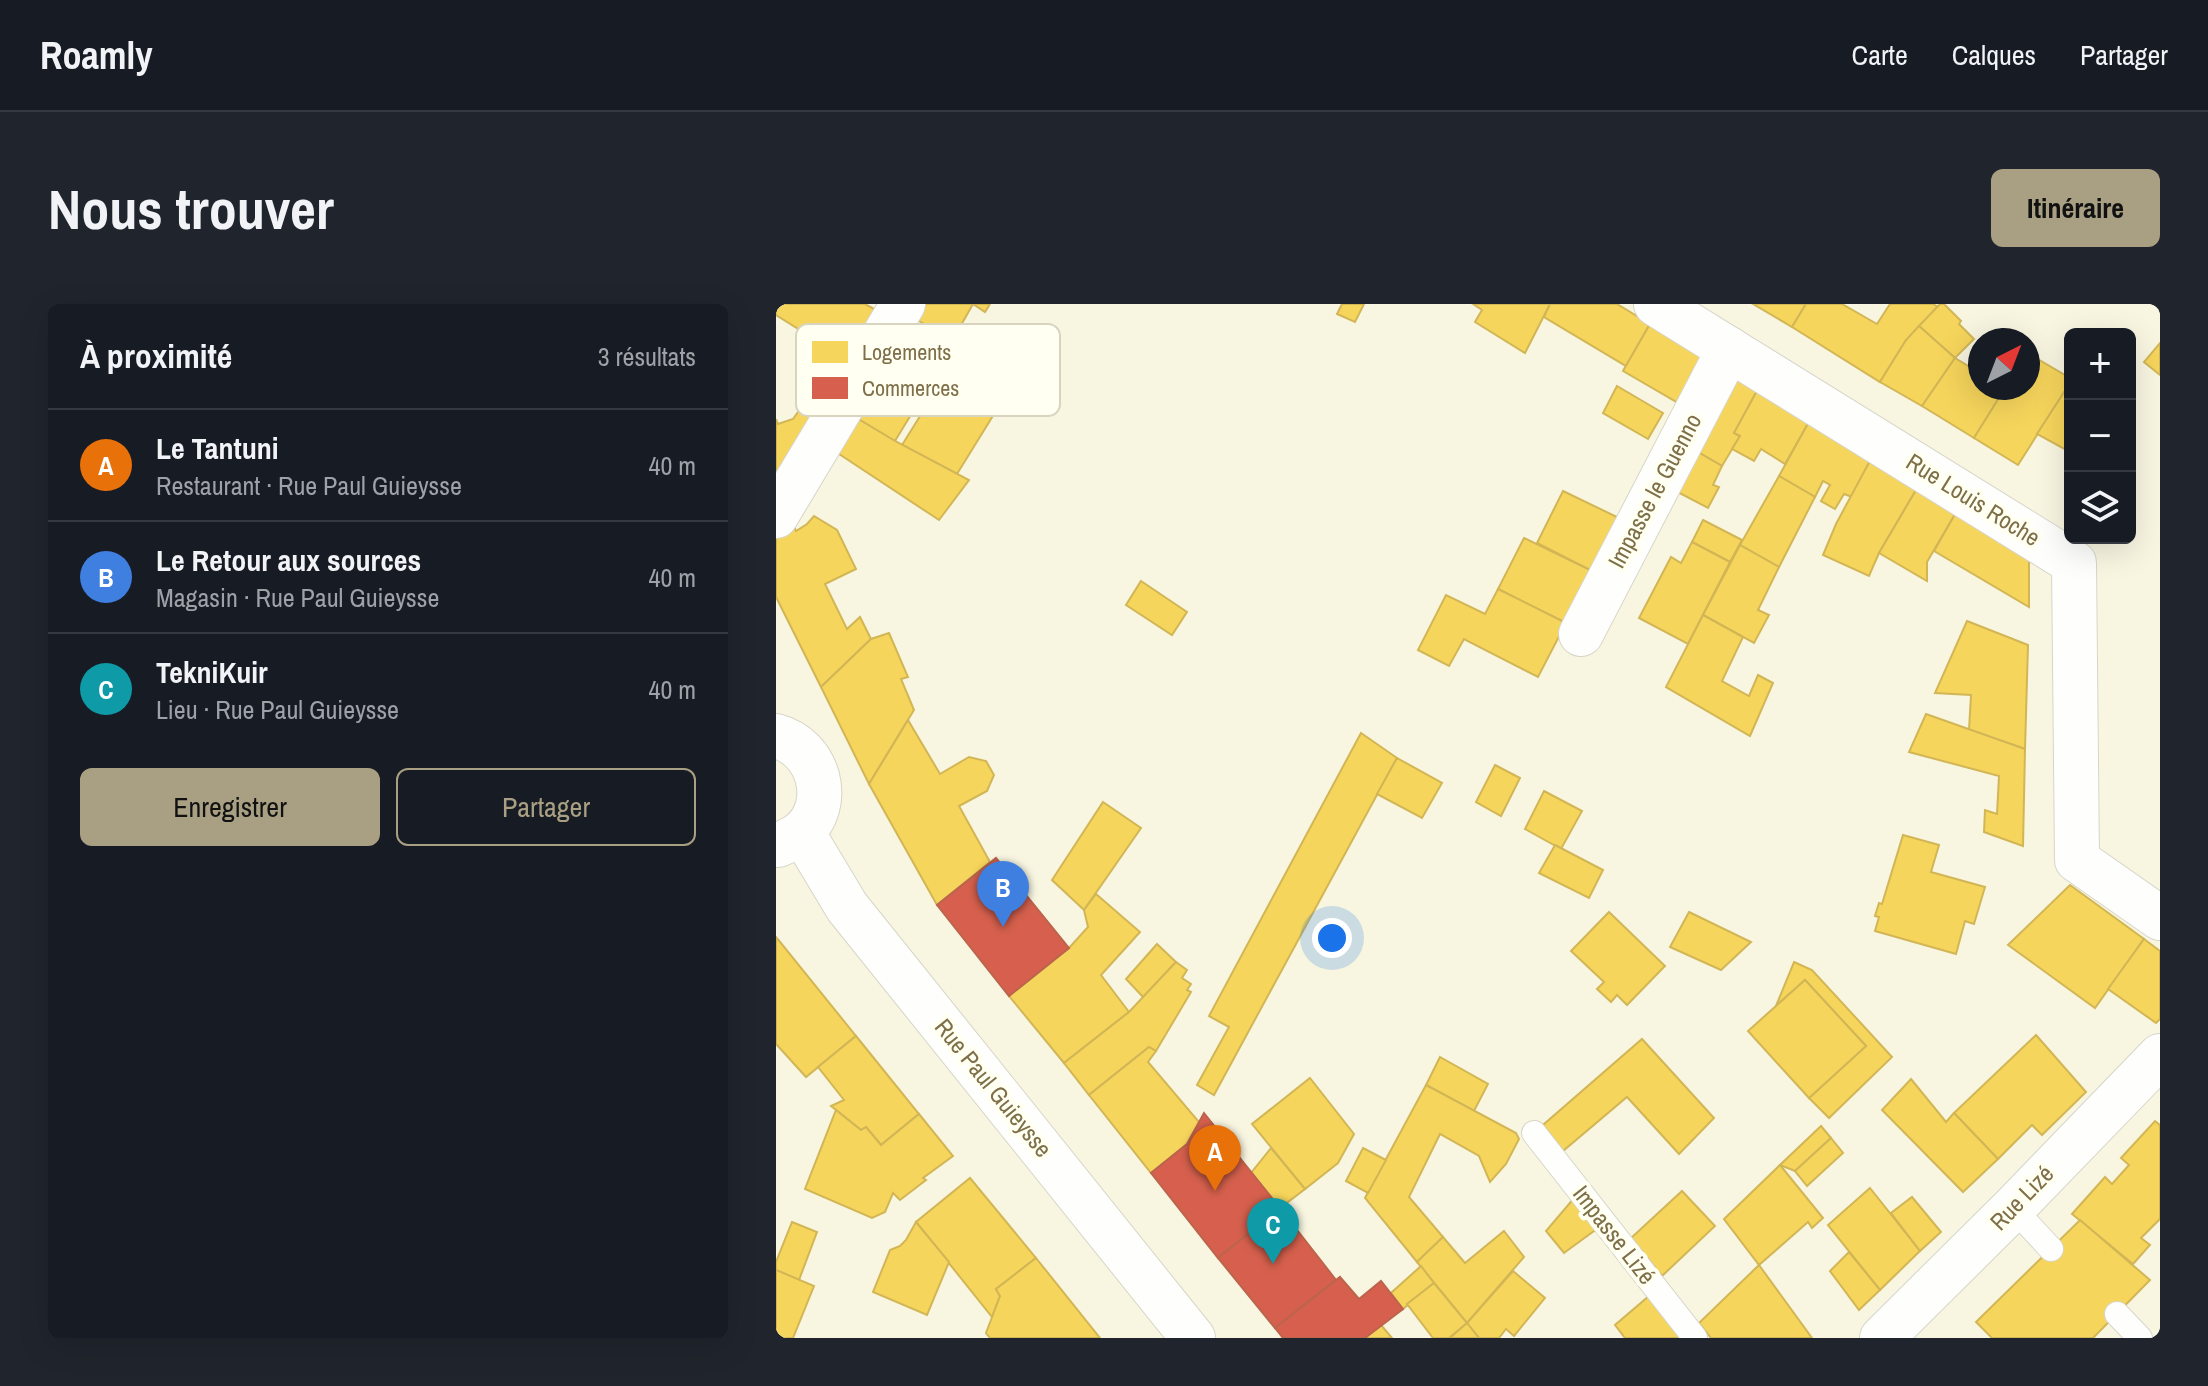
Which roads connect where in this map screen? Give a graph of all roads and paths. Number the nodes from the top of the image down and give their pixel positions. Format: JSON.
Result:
{"nodes":[{"id":1,"x":903,"y":304,"type":"edge"},
{"id":2,"x":1656,"y":304,"type":"edge"},
{"id":3,"x":891,"y":324,"type":"edge"},
{"id":4,"x":1729,"y":349,"type":"junction"},
{"id":5,"x":836,"y":416,"type":"edge"},
{"id":6,"x":776,"y":516,"type":"edge"},
{"id":7,"x":1581,"y":634,"type":"dead end"},
{"id":8,"x":776,"y":736,"type":"edge"},
{"id":9,"x":789,"y":839,"type":"edge"},
{"id":10,"x":2160,"y":918,"type":"edge"},
{"id":11,"x":2160,"y":1056,"type":"edge"},
{"id":12,"x":1534,"y":1133,"type":"dead end"},
{"id":13,"x":2013,"y":1208,"type":"junction"},
{"id":14,"x":2051,"y":1249,"type":"dead end"},
{"id":15,"x":2117,"y":1314,"type":"dead end"},
{"id":16,"x":1193,"y":1338,"type":"edge"},
{"id":17,"x":1695,"y":1338,"type":"edge"},
{"id":18,"x":1882,"y":1338,"type":"edge"},
{"id":19,"x":2140,"y":1338,"type":"edge"}],
"edges":[{"from":1,"to":3,"type":"street"},
{"from":2,"to":4,"type":"street","name":"Rue Louis Roche"},
{"from":4,"to":7,"type":"street","name":"Impasse le Guenno"},
{"from":4,"to":10,"type":"street","name":"Rue Louis Roche"},
{"from":5,"to":6,"type":"street"},
{"from":8,"to":9,"type":"street"},
{"from":9,"to":16,"type":"street","name":"Rue Paul Guieysse"},
{"from":11,"to":13,"type":"street","name":"Rue Lizé"},
{"from":12,"to":17,"type":"lane","name":"Impasse Lizé"},
{"from":13,"to":14,"type":"lane"},
{"from":13,"to":18,"type":"street","name":"Rue Lizé"},
{"from":15,"to":19,"type":"lane"}]}
